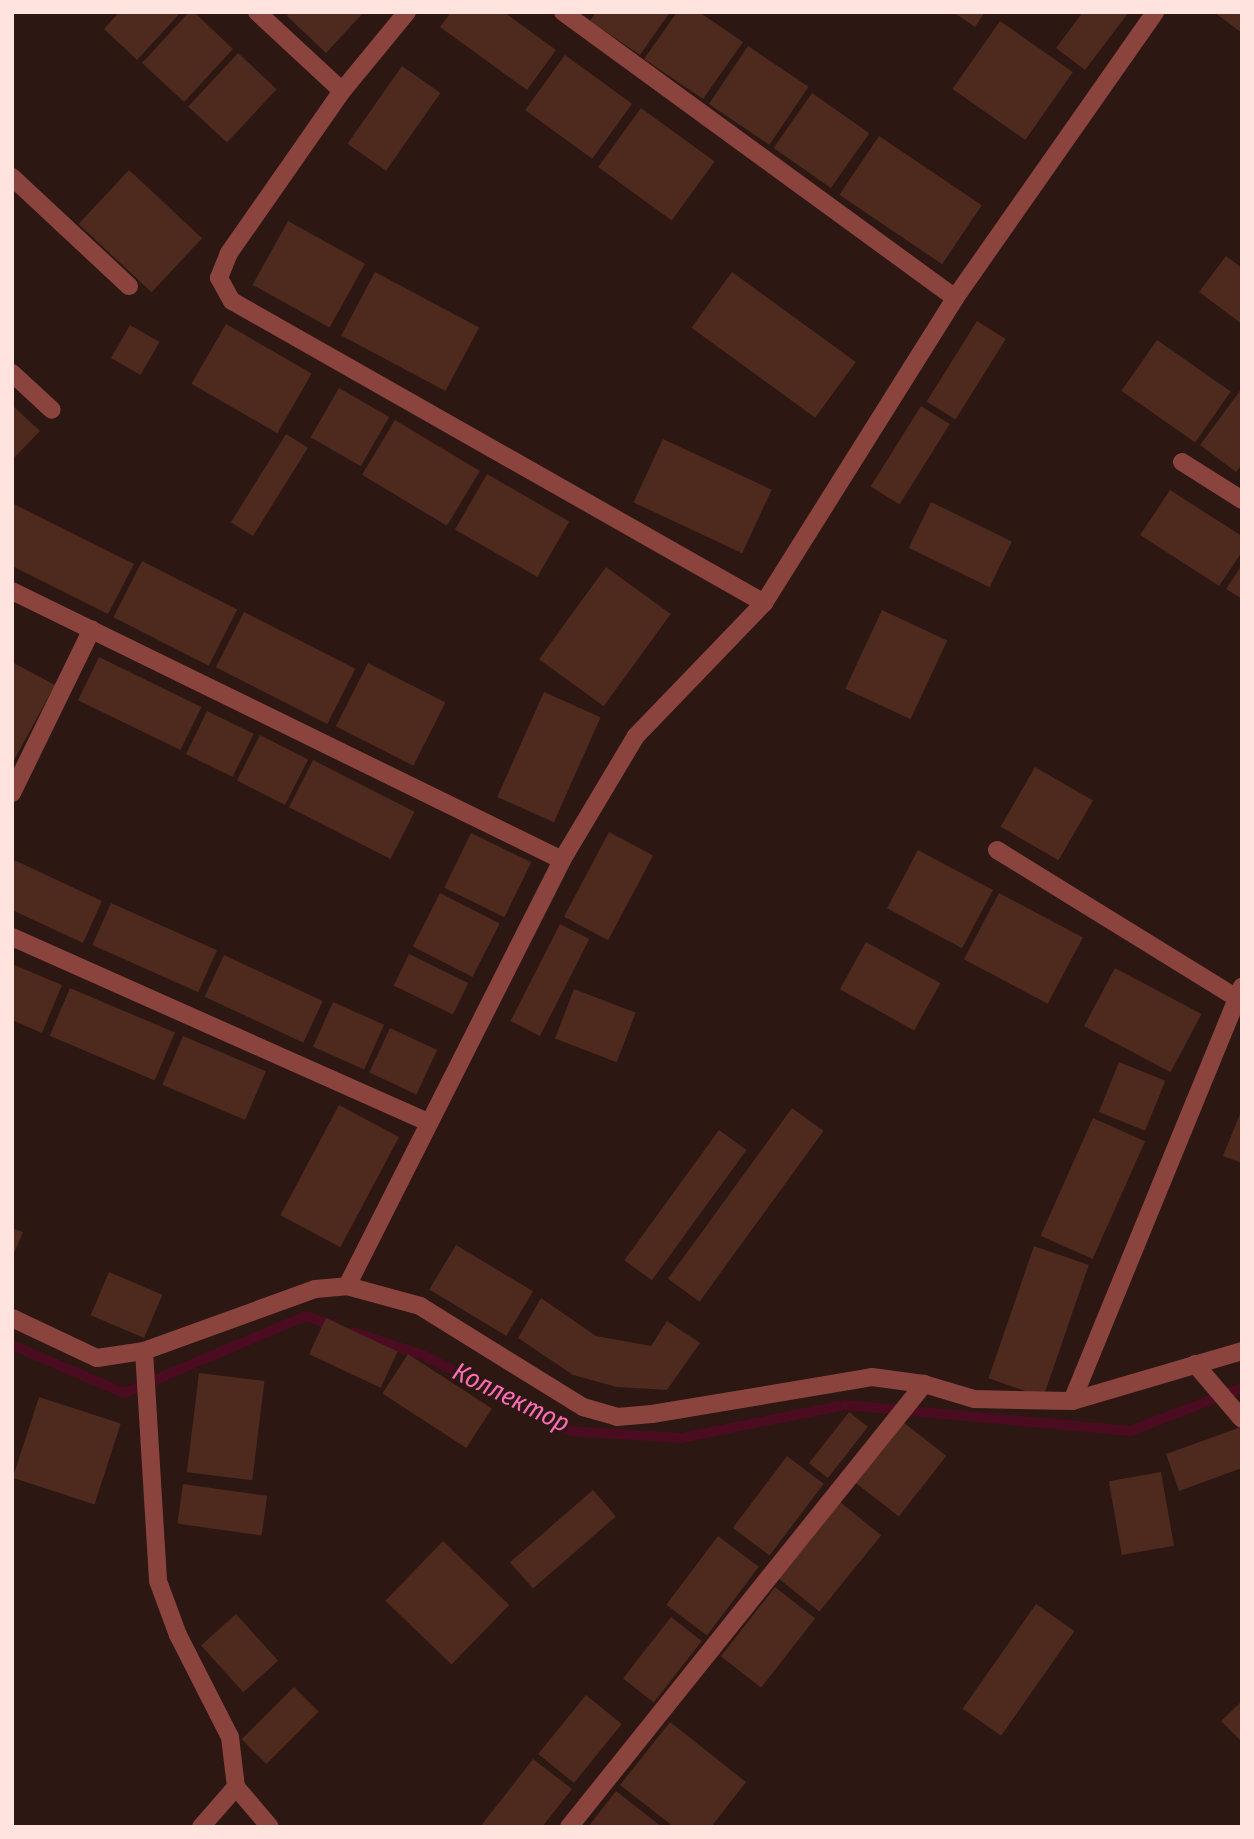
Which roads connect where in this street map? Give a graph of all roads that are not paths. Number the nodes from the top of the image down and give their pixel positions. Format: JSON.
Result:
{"nodes":[{"id":1,"x":257,"y":12,"type":"edge"},
{"id":2,"x":407,"y":12,"type":"edge"},
{"id":3,"x":563,"y":12,"type":"edge"},
{"id":4,"x":1155,"y":12,"type":"edge"},
{"id":5,"x":342,"y":91,"type":"junction"},
{"id":6,"x":12,"y":177,"type":"edge"},
{"id":7,"x":129,"y":286,"type":"dead end"},
{"id":8,"x":955,"y":298,"type":"junction"},
{"id":9,"x":12,"y":373,"type":"edge"},
{"id":10,"x":52,"y":410,"type":"dead end"},
{"id":11,"x":1182,"y":461,"type":"dead end"},
{"id":12,"x":1242,"y":500,"type":"edge"},
{"id":13,"x":12,"y":591,"type":"edge"},
{"id":14,"x":764,"y":603,"type":"junction"},
{"id":15,"x":92,"y":629,"type":"junction"},
{"id":16,"x":12,"y":793,"type":"edge"},
{"id":17,"x":998,"y":849,"type":"dead end"},
{"id":18,"x":562,"y":860,"type":"junction"},
{"id":19,"x":12,"y":937,"type":"edge"},
{"id":20,"x":1239,"y":992,"type":"edge"},
{"id":21,"x":428,"y":1122,"type":"junction"},
{"id":22,"x":347,"y":1286,"type":"junction"},
{"id":23,"x":12,"y":1318,"type":"edge"},
{"id":24,"x":144,"y":1351,"type":"junction"},
{"id":25,"x":1242,"y":1351,"type":"edge"},
{"id":26,"x":1195,"y":1364,"type":"junction"},
{"id":27,"x":924,"y":1384,"type":"junction"},
{"id":28,"x":1072,"y":1401,"type":"junction"},
{"id":29,"x":1242,"y":1419,"type":"edge"},
{"id":30,"x":236,"y":1787,"type":"junction"},
{"id":31,"x":201,"y":1827,"type":"edge"},
{"id":32,"x":270,"y":1827,"type":"edge"},
{"id":33,"x":569,"y":1827,"type":"edge"}],
"edges":[{"from":1,"to":5,"type":"street"},
{"from":2,"to":5,"type":"street"},
{"from":3,"to":8,"type":"street"},
{"from":4,"to":8,"type":"street"},
{"from":5,"to":14,"type":"street"},
{"from":6,"to":7,"type":"street"},
{"from":8,"to":14,"type":"street"},
{"from":9,"to":10,"type":"street"},
{"from":11,"to":12,"type":"street"},
{"from":13,"to":15,"type":"street"},
{"from":14,"to":18,"type":"street"},
{"from":15,"to":16,"type":"street"},
{"from":15,"to":18,"type":"street"},
{"from":17,"to":20,"type":"street"},
{"from":18,"to":21,"type":"street"},
{"from":19,"to":21,"type":"street"},
{"from":20,"to":28,"type":"street"},
{"from":21,"to":22,"type":"street"},
{"from":22,"to":24,"type":"street"},
{"from":22,"to":27,"type":"street"},
{"from":23,"to":24,"type":"street"},
{"from":24,"to":30,"type":"street"},
{"from":25,"to":26,"type":"street"},
{"from":26,"to":28,"type":"street"},
{"from":26,"to":29,"type":"street"},
{"from":27,"to":28,"type":"street"},
{"from":27,"to":33,"type":"street"},
{"from":30,"to":31,"type":"street"},
{"from":30,"to":32,"type":"street"}]}
